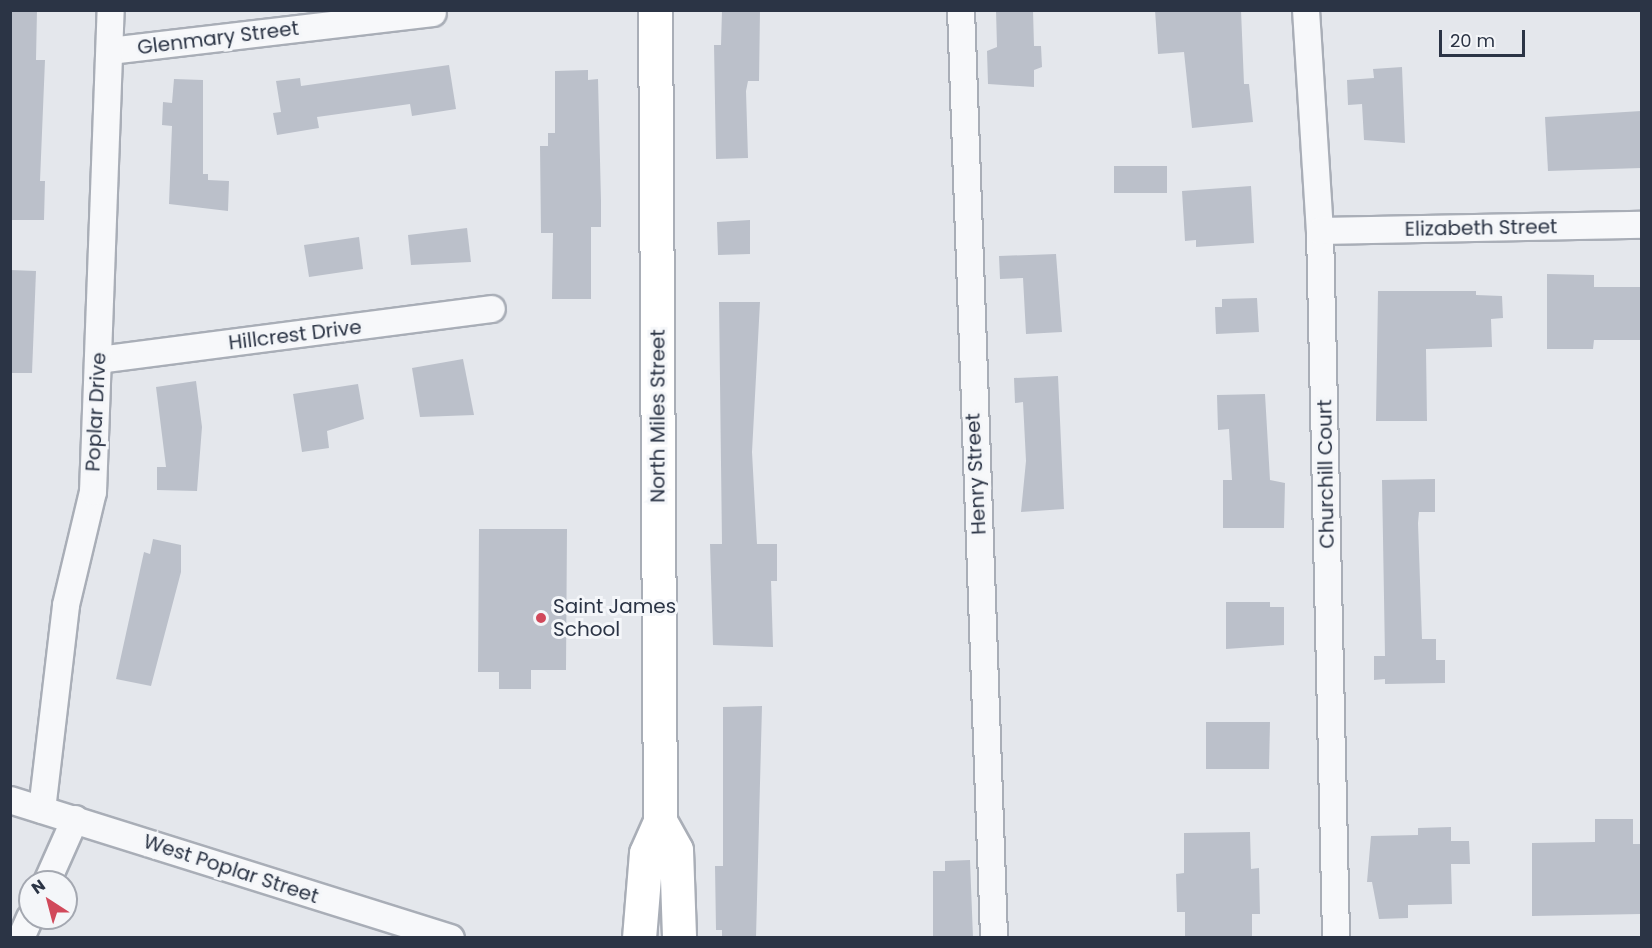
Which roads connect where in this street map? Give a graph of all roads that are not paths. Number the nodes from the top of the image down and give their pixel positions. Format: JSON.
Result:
{"nodes":[{"id":1,"x":111,"y":10,"type":"edge"},
{"id":2,"x":655,"y":10,"type":"edge"},
{"id":3,"x":961,"y":10,"type":"edge"},
{"id":4,"x":1306,"y":10,"type":"edge"},
{"id":5,"x":434,"y":13,"type":"dead end"},
{"id":6,"x":110,"y":51,"type":"junction"},
{"id":7,"x":1641,"y":225,"type":"edge"},
{"id":8,"x":1320,"y":231,"type":"junction"},
{"id":9,"x":492,"y":309,"type":"dead end"},
{"id":10,"x":99,"y":360,"type":"junction"},
{"id":11,"x":10,"y":800,"type":"edge"},
{"id":12,"x":42,"y":810,"type":"junction"},
{"id":13,"x":75,"y":819,"type":"junction"},
{"id":14,"x":660,"y":821,"type":"junction"},
{"id":15,"x":52,"y":870,"type":"edge"},
{"id":16,"x":452,"y":938,"type":"edge"},
{"id":17,"x":639,"y":938,"type":"edge"},
{"id":18,"x":679,"y":938,"type":"edge"},
{"id":19,"x":994,"y":938,"type":"edge"},
{"id":20,"x":1336,"y":938,"type":"edge"}],
"edges":[{"from":1,"to":6,"type":"street","name":"Poplar Drive"},
{"from":2,"to":14,"type":"main road","name":"North Miles Street"},
{"from":3,"to":19,"type":"street","name":"Henry Street"},
{"from":4,"to":8,"type":"street","name":"Churchill Court"},
{"from":5,"to":6,"type":"street","name":"Glenmary Street"},
{"from":6,"to":10,"type":"street","name":"Poplar Drive"},
{"from":7,"to":8,"type":"street","name":"Elizabeth Street"},
{"from":8,"to":20,"type":"street","name":"Churchill Court"},
{"from":9,"to":10,"type":"street","name":"Hillcrest Drive"},
{"from":10,"to":12,"type":"street","name":"Poplar Drive"},
{"from":11,"to":12,"type":"street","name":"West Poplar Street"},
{"from":12,"to":13,"type":"street","name":"West Poplar Street"},
{"from":13,"to":15,"type":"street"},
{"from":13,"to":16,"type":"street","name":"West Poplar Street"},
{"from":14,"to":17,"type":"main road","name":"North Miles Street"},
{"from":14,"to":18,"type":"main road","name":"North Miles Street"}]}
